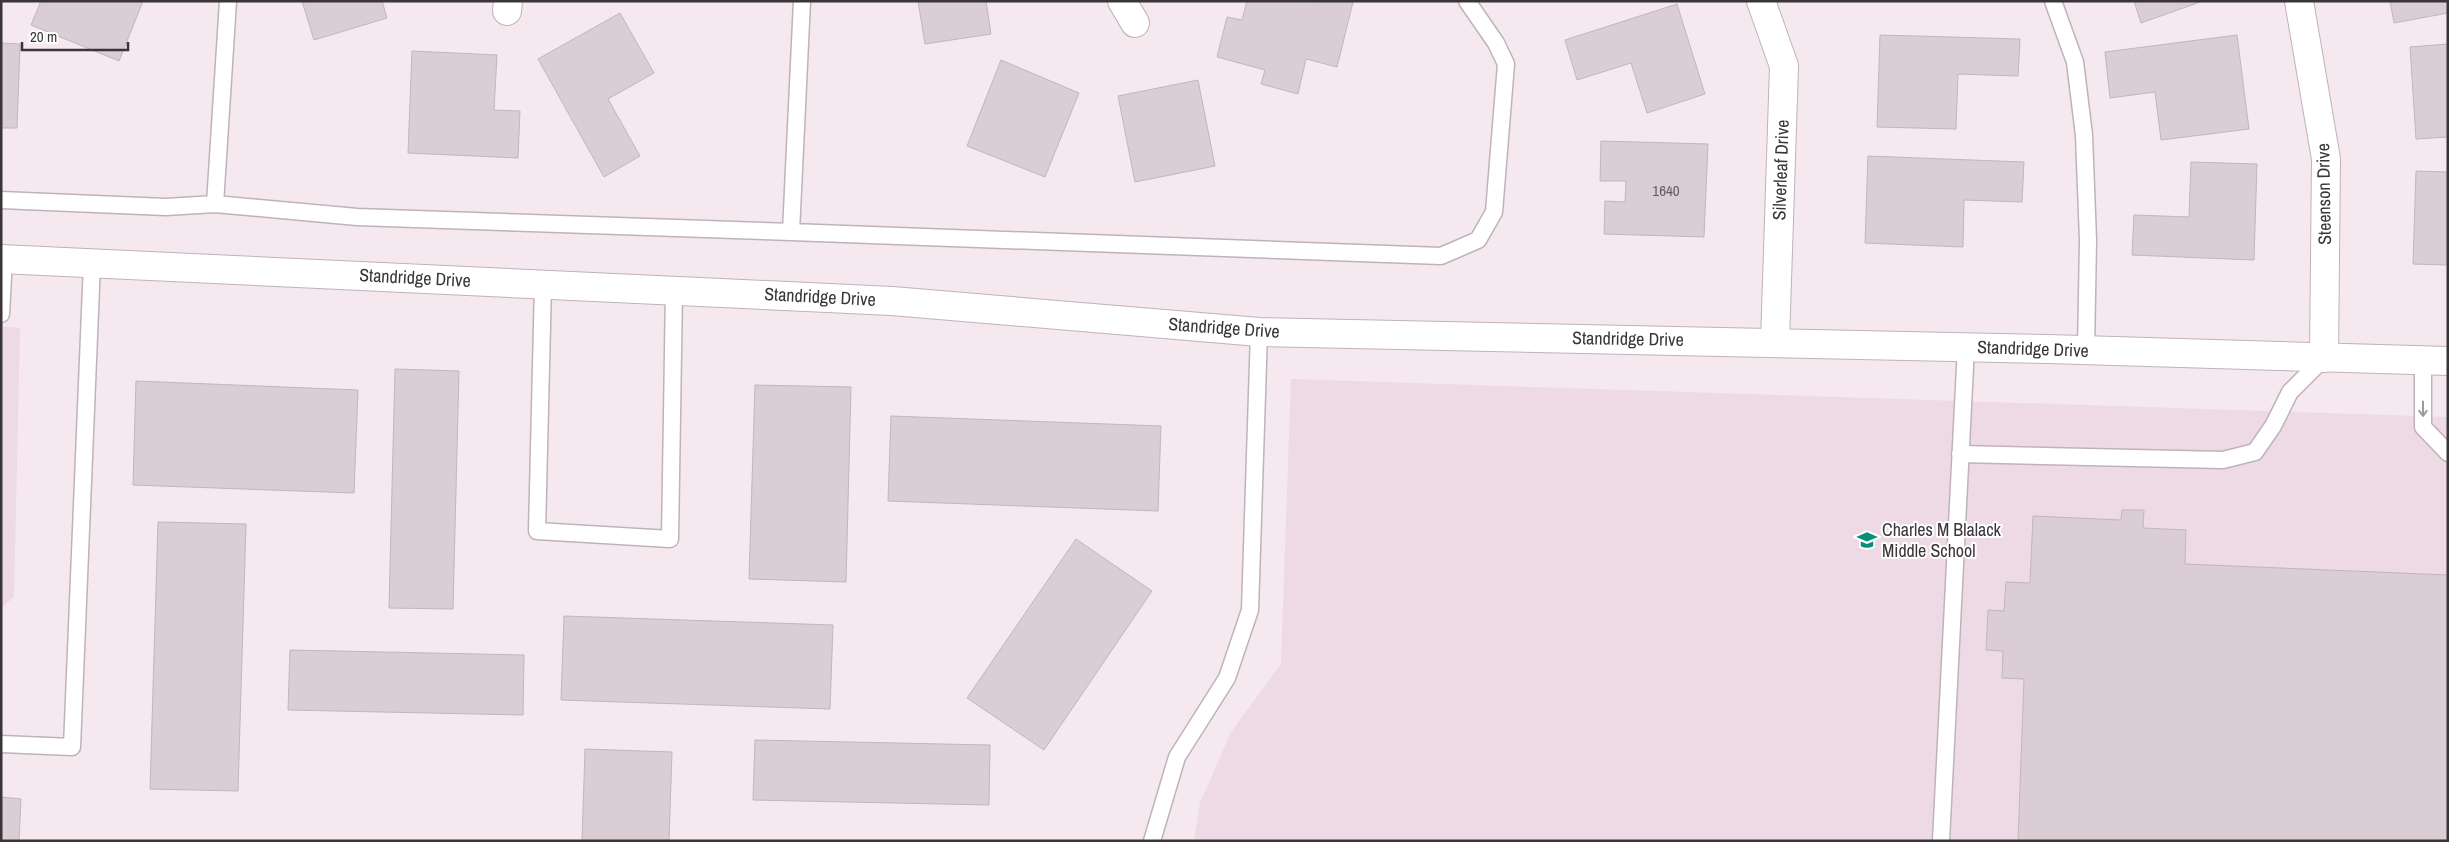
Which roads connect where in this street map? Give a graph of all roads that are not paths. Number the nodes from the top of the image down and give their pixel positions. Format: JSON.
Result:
{"nodes":[{"id":1,"x":228,"y":1,"type":"edge"},
{"id":2,"x":802,"y":1,"type":"edge"},
{"id":3,"x":1467,"y":1,"type":"edge"},
{"id":4,"x":1761,"y":1,"type":"edge"},
{"id":5,"x":2053,"y":1,"type":"edge"},
{"id":6,"x":2299,"y":1,"type":"edge"},
{"id":7,"x":1,"y":200,"type":"edge"},
{"id":8,"x":215,"y":204,"type":"junction"},
{"id":9,"x":791,"y":232,"type":"junction"},
{"id":10,"x":3,"y":259,"type":"edge"},
{"id":11,"x":92,"y":263,"type":"junction"},
{"id":12,"x":543,"y":284,"type":"junction"},
{"id":13,"x":674,"y":290,"type":"junction"},
{"id":14,"x":1,"y":314,"type":"edge"},
{"id":15,"x":1259,"y":332,"type":"junction"},
{"id":16,"x":1775,"y":342,"type":"junction"},
{"id":17,"x":1966,"y":347,"type":"junction"},
{"id":18,"x":2086,"y":350,"type":"junction"},
{"id":19,"x":2324,"y":358,"type":"junction"},
{"id":20,"x":2436,"y":360,"type":"edge"},
{"id":21,"x":2448,"y":453,"type":"edge"},
{"id":22,"x":1960,"y":454,"type":"junction"},
{"id":23,"x":1,"y":744,"type":"edge"},
{"id":24,"x":1152,"y":841,"type":"edge"},
{"id":25,"x":1941,"y":841,"type":"edge"}],
"edges":[{"from":1,"to":8,"type":"lane"},
{"from":2,"to":9,"type":"lane"},
{"from":3,"to":9,"type":"lane"},
{"from":4,"to":16,"type":"street","name":"Silverleaf Drive"},
{"from":5,"to":18,"type":"lane"},
{"from":6,"to":19,"type":"street","name":"Steenson Drive"},
{"from":7,"to":8,"type":"lane"},
{"from":8,"to":9,"type":"lane"},
{"from":10,"to":11,"type":"street","name":"Standridge Drive"},
{"from":10,"to":14,"type":"lane"},
{"from":11,"to":12,"type":"street","name":"Standridge Drive"},
{"from":11,"to":23,"type":"lane"},
{"from":12,"to":13,"type":"street","name":"Standridge Drive"},
{"from":12,"to":13,"type":"lane"},
{"from":13,"to":15,"type":"street","name":"Standridge Drive"},
{"from":15,"to":16,"type":"street","name":"Standridge Drive"},
{"from":15,"to":24,"type":"lane"},
{"from":16,"to":17,"type":"street","name":"Standridge Drive"},
{"from":17,"to":18,"type":"street","name":"Standridge Drive"},
{"from":17,"to":22,"type":"lane"},
{"from":18,"to":19,"type":"street","name":"Standridge Drive"},
{"from":19,"to":20,"type":"street","name":"Standridge Drive"},
{"from":19,"to":22,"type":"lane"},
{"from":20,"to":21,"type":"lane","one_way":true},
{"from":22,"to":25,"type":"lane"}]}
